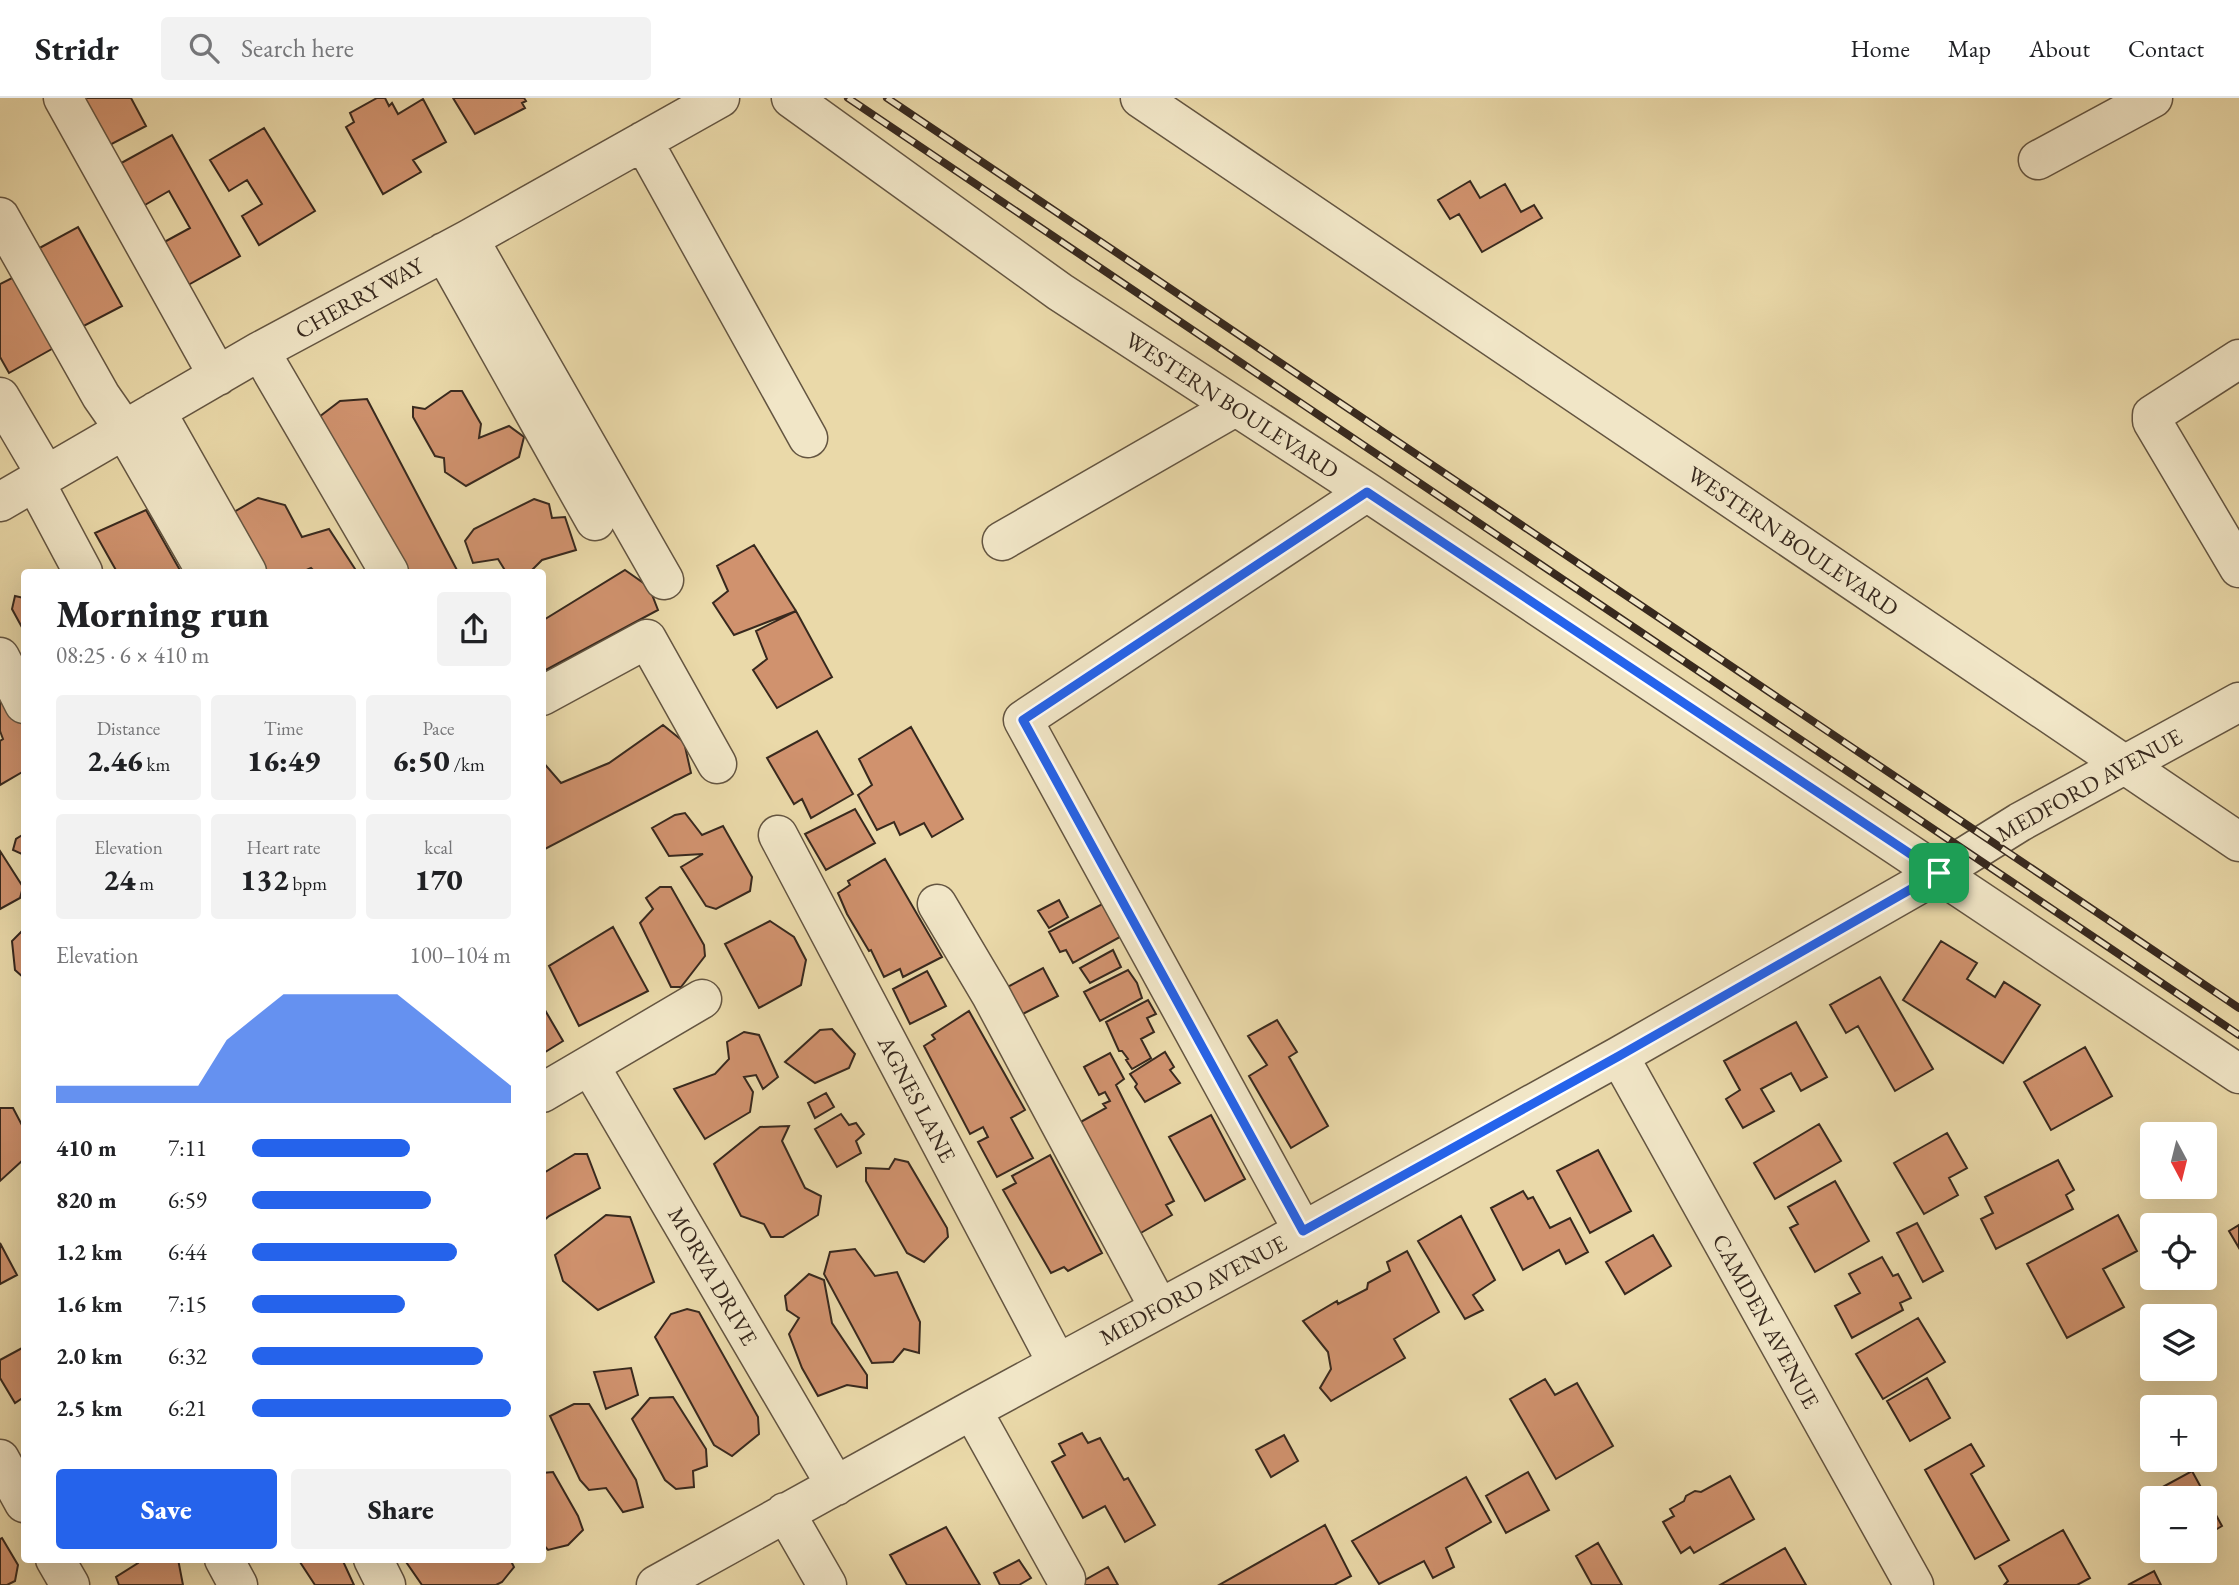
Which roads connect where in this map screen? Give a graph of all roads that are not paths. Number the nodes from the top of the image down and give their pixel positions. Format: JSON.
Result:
{"nodes":[{"id":1,"x":63,"y":98,"type":"edge"},
{"id":2,"x":720,"y":98,"type":"edge"},
{"id":3,"x":791,"y":98,"type":"edge"},
{"id":4,"x":1140,"y":98,"type":"edge"},
{"id":5,"x":2153,"y":98,"type":"edge"},
{"id":6,"x":643,"y":141,"type":"junction"},
{"id":7,"x":2038,"y":160,"type":"dead end"},
{"id":8,"x":0,"y":217,"type":"edge"},
{"id":9,"x":457,"y":246,"type":"junction"},
{"id":10,"x":260,"y":351,"type":"junction"},
{"id":11,"x":2239,"y":359,"type":"edge"},
{"id":12,"x":218,"y":376,"type":"junction"},
{"id":13,"x":0,"y":397,"type":"edge"},
{"id":14,"x":1235,"y":407,"type":"junction"},
{"id":15,"x":140,"y":420,"type":"junction"},
{"id":16,"x":808,"y":438,"type":"dead end"},
{"id":17,"x":40,"y":478,"type":"junction"},
{"id":18,"x":1367,"y":492,"type":"junction"},
{"id":19,"x":0,"y":502,"type":"edge"},
{"id":20,"x":595,"y":522,"type":"dead end"},
{"id":21,"x":1002,"y":541,"type":"dead end"},
{"id":22,"x":2239,"y":568,"type":"edge"},
{"id":23,"x":82,"y":569,"type":"edge"},
{"id":24,"x":204,"y":569,"type":"edge"},
{"id":25,"x":245,"y":569,"type":"edge"},
{"id":26,"x":386,"y":569,"type":"edge"},
{"id":27,"x":664,"y":580,"type":"dead end"},
{"id":28,"x":0,"y":657,"type":"edge"},
{"id":29,"x":546,"y":694,"type":"edge"},
{"id":30,"x":21,"y":698,"type":"edge"},
{"id":31,"x":2239,"y":702,"type":"edge"},
{"id":32,"x":718,"y":764,"type":"dead end"},
{"id":33,"x":2125,"y":766,"type":"junction"},
{"id":34,"x":778,"y":835,"type":"dead end"},
{"id":35,"x":2239,"y":842,"type":"edge"},
{"id":36,"x":1939,"y":873,"type":"junction"},
{"id":37,"x":937,"y":904,"type":"dead end"},
{"id":38,"x":702,"y":999,"type":"dead end"},
{"id":39,"x":1619,"y":1056,"type":"junction"},
{"id":40,"x":590,"y":1066,"type":"junction"},
{"id":41,"x":2239,"y":1074,"type":"edge"},
{"id":42,"x":546,"y":1091,"type":"edge"},
{"id":43,"x":1303,"y":1231,"type":"junction"},
{"id":44,"x":1159,"y":1308,"type":"junction"},
{"id":45,"x":1057,"y":1363,"type":"junction"},
{"id":46,"x":972,"y":1410,"type":"junction"},
{"id":47,"x":0,"y":1459,"type":"edge"},
{"id":48,"x":836,"y":1486,"type":"junction"},
{"id":49,"x":21,"y":1498,"type":"edge"},
{"id":50,"x":786,"y":1512,"type":"junction"},
{"id":51,"x":57,"y":1563,"type":"edge"},
{"id":52,"x":226,"y":1563,"type":"edge"},
{"id":53,"x":375,"y":1563,"type":"edge"},
{"id":54,"x":1066,"y":1578,"type":"dead end"},
{"id":55,"x":70,"y":1585,"type":"edge"},
{"id":56,"x":238,"y":1585,"type":"edge"},
{"id":57,"x":386,"y":1585,"type":"edge"},
{"id":58,"x":656,"y":1585,"type":"edge"},
{"id":59,"x":827,"y":1585,"type":"edge"},
{"id":60,"x":1914,"y":1585,"type":"edge"}],
"edges":[{"from":1,"to":12,"type":"street"},
{"from":2,"to":6,"type":"street","name":"CHERRY WAY"},
{"from":3,"to":14,"type":"street","name":"WESTERN BOULEVARD"},
{"from":4,"to":33,"type":"street","name":"WESTERN BOULEVARD"},
{"from":5,"to":7,"type":"street"},
{"from":6,"to":9,"type":"street","name":"CHERRY WAY"},
{"from":6,"to":16,"type":"street"},
{"from":8,"to":15,"type":"street"},
{"from":9,"to":10,"type":"street","name":"CHERRY WAY"},
{"from":9,"to":20,"type":"street"},
{"from":9,"to":27,"type":"street"},
{"from":10,"to":12,"type":"street","name":"CHERRY WAY"},
{"from":10,"to":26,"type":"street"},
{"from":11,"to":22,"type":"street"},
{"from":12,"to":15,"type":"street","name":"CHERRY WAY"},
{"from":13,"to":17,"type":"street"},
{"from":14,"to":18,"type":"street","name":"WESTERN BOULEVARD"},
{"from":14,"to":21,"type":"street"},
{"from":15,"to":17,"type":"street","name":"CHERRY WAY"},
{"from":15,"to":24,"type":"street"},
{"from":15,"to":25,"type":"street"},
{"from":17,"to":19,"type":"street","name":"CHERRY WAY"},
{"from":17,"to":23,"type":"street"},
{"from":18,"to":36,"type":"street","name":"WESTERN BOULEVARD"},
{"from":18,"to":43,"type":"street"},
{"from":28,"to":30,"type":"street"},
{"from":29,"to":32,"type":"street"},
{"from":31,"to":33,"type":"street","name":"MEDFORD AVENUE"},
{"from":33,"to":35,"type":"street","name":"WESTERN BOULEVARD"},
{"from":33,"to":36,"type":"street","name":"MEDFORD AVENUE"},
{"from":34,"to":45,"type":"street","name":"AGNES LANE"},
{"from":36,"to":39,"type":"street","name":"MEDFORD AVENUE"},
{"from":36,"to":41,"type":"street","name":"WESTERN BOULEVARD"},
{"from":37,"to":44,"type":"street"},
{"from":38,"to":40,"type":"street"},
{"from":39,"to":43,"type":"street","name":"MEDFORD AVENUE"},
{"from":39,"to":60,"type":"street","name":"CAMDEN AVENUE"},
{"from":40,"to":42,"type":"street"},
{"from":40,"to":48,"type":"street","name":"MORVA DRIVE"},
{"from":43,"to":44,"type":"street","name":"MEDFORD AVENUE"},
{"from":44,"to":45,"type":"street","name":"MEDFORD AVENUE"},
{"from":45,"to":46,"type":"street","name":"MEDFORD AVENUE"},
{"from":46,"to":48,"type":"street","name":"MEDFORD AVENUE"},
{"from":46,"to":54,"type":"street"},
{"from":47,"to":49,"type":"street"},
{"from":48,"to":50,"type":"street","name":"MEDFORD AVENUE"},
{"from":50,"to":58,"type":"street","name":"MEDFORD AVENUE"},
{"from":50,"to":59,"type":"street"},
{"from":51,"to":55,"type":"street"},
{"from":52,"to":56,"type":"street"},
{"from":53,"to":57,"type":"street"}]}
